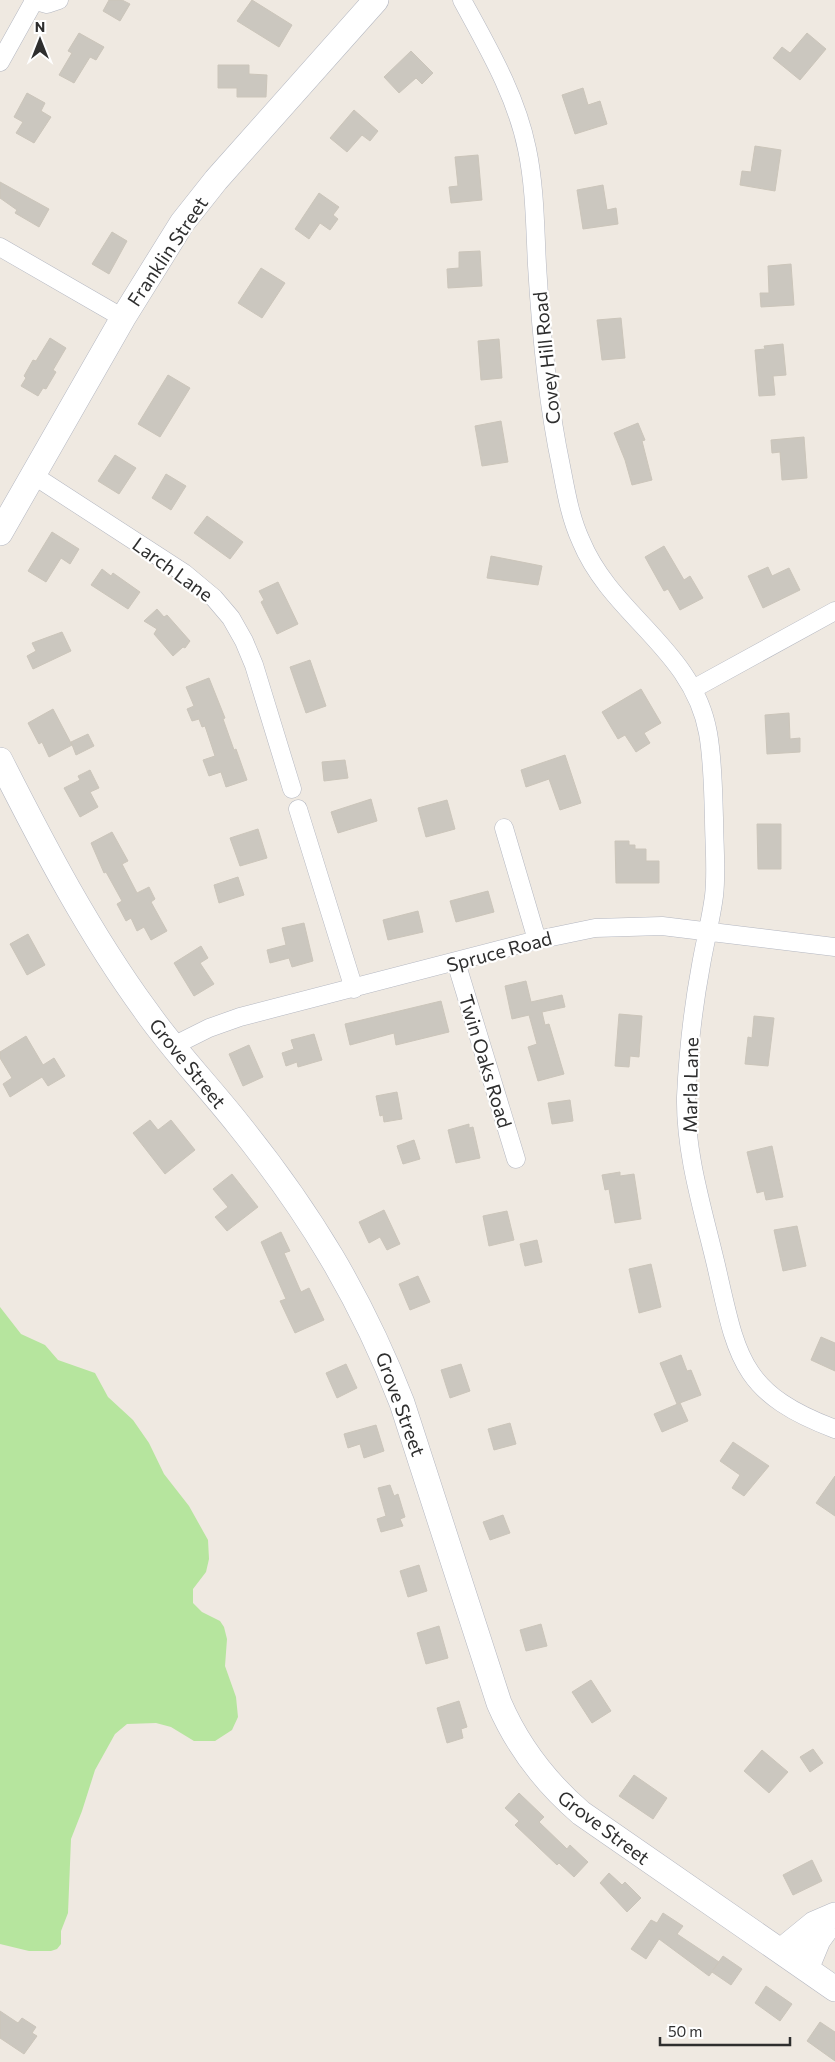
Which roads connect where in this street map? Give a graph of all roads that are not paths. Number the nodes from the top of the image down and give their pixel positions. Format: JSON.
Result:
{"nodes":[{"id":1,"x":34,"y":0,"type":"edge"},
{"id":2,"x":59,"y":0,"type":"edge"},
{"id":3,"x":376,"y":0,"type":"edge"},
{"id":4,"x":462,"y":0,"type":"edge"},
{"id":5,"x":0,"y":62,"type":"edge"},
{"id":6,"x":0,"y":247,"type":"edge"},
{"id":7,"x":123,"y":318,"type":"junction"},
{"id":8,"x":33,"y":475,"type":"junction"},
{"id":9,"x":0,"y":533,"type":"edge"},
{"id":10,"x":835,"y":611,"type":"edge"},
{"id":11,"x":693,"y":689,"type":"junction"},
{"id":12,"x":0,"y":760,"type":"edge"},
{"id":13,"x":292,"y":789,"type":"dead end"},
{"id":14,"x":298,"y":809,"type":"dead end"},
{"id":15,"x":504,"y":828,"type":"dead end"},
{"id":16,"x":707,"y":931,"type":"junction"},
{"id":17,"x":538,"y":940,"type":"junction"},
{"id":18,"x":835,"y":946,"type":"edge"},
{"id":19,"x":456,"y":962,"type":"junction"},
{"id":20,"x":354,"y":989,"type":"junction"},
{"id":21,"x":173,"y":1046,"type":"junction"},
{"id":22,"x":516,"y":1159,"type":"dead end"},
{"id":23,"x":835,"y":1429,"type":"edge"},
{"id":24,"x":835,"y":1915,"type":"edge"},
{"id":25,"x":781,"y":1951,"type":"junction"},
{"id":26,"x":806,"y":1969,"type":"junction"},
{"id":27,"x":835,"y":1989,"type":"edge"}],
"edges":[{"from":1,"to":2,"type":"street"},
{"from":1,"to":5,"type":"street"},
{"from":3,"to":7,"type":"main road","name":"Franklin Street"},
{"from":4,"to":11,"type":"street","name":"Covey Hill Road"},
{"from":6,"to":7,"type":"street"},
{"from":7,"to":8,"type":"main road","name":"Franklin Street"},
{"from":8,"to":9,"type":"main road","name":"Franklin Street"},
{"from":8,"to":13,"type":"street","name":"Larch Lane"},
{"from":10,"to":11,"type":"street"},
{"from":11,"to":16,"type":"street","name":"Marla Lane"},
{"from":12,"to":21,"type":"main road","name":"Grove Street"},
{"from":14,"to":20,"type":"street"},
{"from":15,"to":17,"type":"street"},
{"from":16,"to":17,"type":"street","name":"Spruce Road"},
{"from":16,"to":18,"type":"street","name":"Spruce Road"},
{"from":16,"to":23,"type":"street","name":"Marla Lane"},
{"from":17,"to":19,"type":"street","name":"Spruce Road"},
{"from":19,"to":20,"type":"street","name":"Spruce Road"},
{"from":19,"to":22,"type":"street","name":"Twin Oaks Road"},
{"from":20,"to":21,"type":"street","name":"Spruce Road"},
{"from":21,"to":25,"type":"main road","name":"Grove Street"},
{"from":24,"to":25,"type":"main road"},
{"from":24,"to":26,"type":"main road"},
{"from":25,"to":26,"type":"main road","name":"Grove Street"},
{"from":26,"to":27,"type":"main road","name":"Grove Street"}]}
